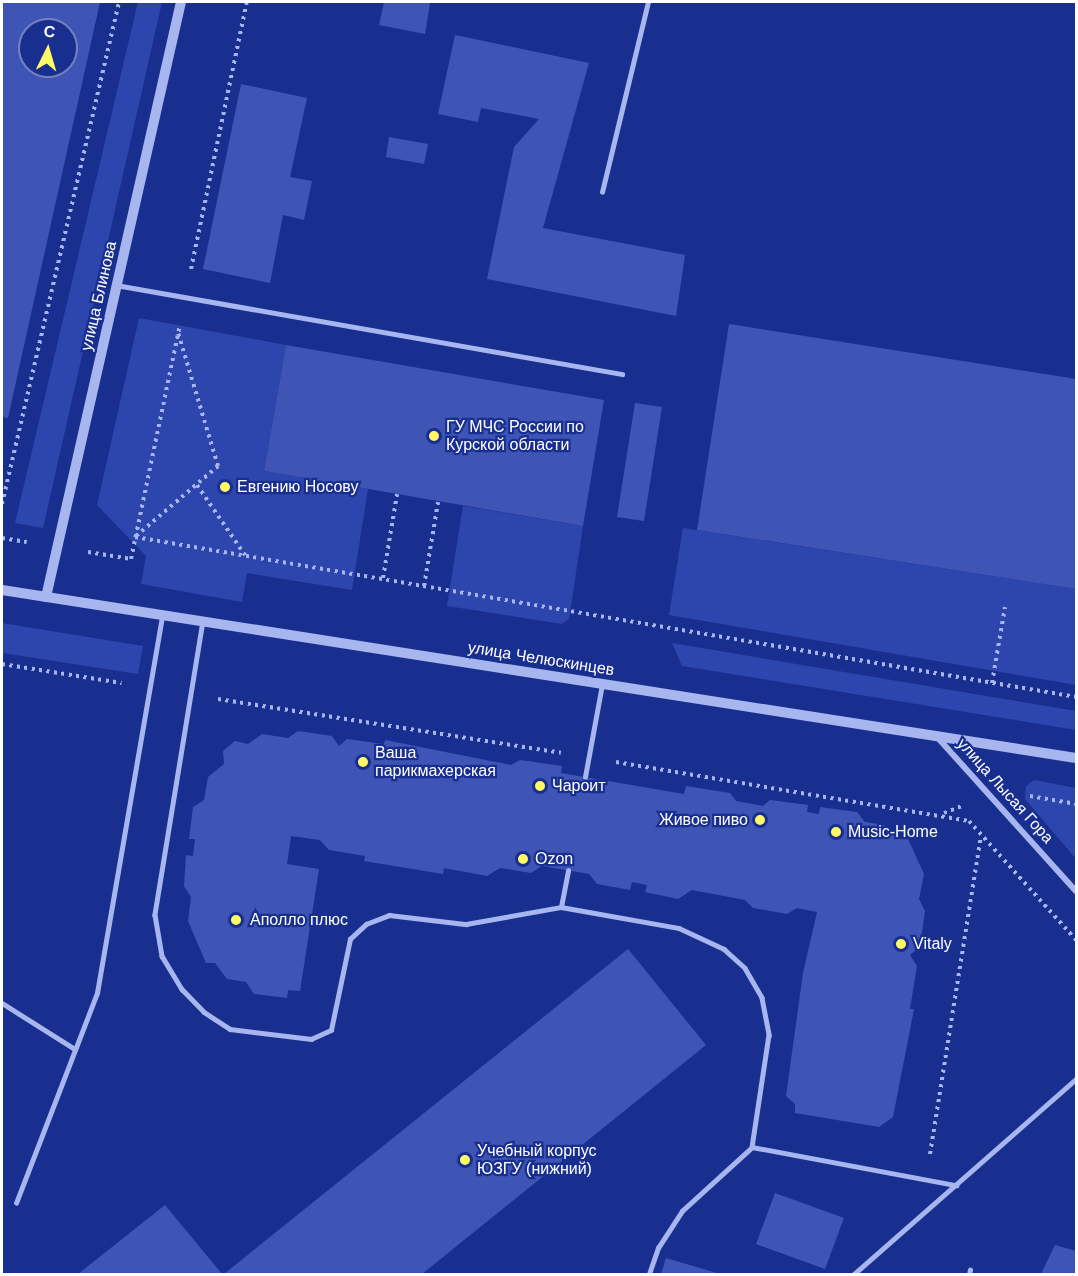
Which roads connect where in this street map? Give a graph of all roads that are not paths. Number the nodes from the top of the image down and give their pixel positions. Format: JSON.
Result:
{"nodes":[{"id":1,"x":181,"y":2,"type":"edge"},
{"id":2,"x":648,"y":2,"type":"edge"},
{"id":3,"x":602,"y":192,"type":"dead end"},
{"id":4,"x":116,"y":285,"type":"junction"},
{"id":5,"x":622,"y":374,"type":"dead end"},
{"id":6,"x":2,"y":590,"type":"edge"},
{"id":7,"x":46,"y":597,"type":"junction"},
{"id":8,"x":162,"y":615,"type":"junction"},
{"id":9,"x":203,"y":621,"type":"junction"},
{"id":10,"x":602,"y":684,"type":"junction"},
{"id":11,"x":937,"y":736,"type":"junction"},
{"id":12,"x":1077,"y":758,"type":"edge"},
{"id":13,"x":585,"y":777,"type":"dead end"},
{"id":14,"x":568,"y":871,"type":"dead end"},
{"id":15,"x":1077,"y":891,"type":"edge"},
{"id":16,"x":561,"y":907,"type":"junction"},
{"id":17,"x":2,"y":1003,"type":"edge"},
{"id":18,"x":75,"y":1049,"type":"junction"},
{"id":19,"x":1077,"y":1079,"type":"edge"},
{"id":20,"x":752,"y":1147,"type":"junction"},
{"id":21,"x":956,"y":1185,"type":"junction"},
{"id":22,"x":16,"y":1203,"type":"dead end"},
{"id":23,"x":650,"y":1275,"type":"edge"},
{"id":24,"x":854,"y":1275,"type":"edge"}],
"edges":[{"from":1,"to":4,"type":"street","name":"улица Блинова"},
{"from":2,"to":3,"type":"lane"},
{"from":4,"to":5,"type":"lane"},
{"from":4,"to":7,"type":"street","name":"улица Блинова"},
{"from":6,"to":7,"type":"street","name":"улица Челюскинцев"},
{"from":7,"to":8,"type":"street","name":"улица Челюскинцев"},
{"from":8,"to":9,"type":"street","name":"улица Челюскинцев"},
{"from":8,"to":18,"type":"lane"},
{"from":9,"to":10,"type":"street","name":"улица Челюскинцев"},
{"from":9,"to":16,"type":"lane"},
{"from":10,"to":11,"type":"street","name":"улица Челюскинцев"},
{"from":10,"to":13,"type":"lane"},
{"from":11,"to":12,"type":"street","name":"улица Челюскинцев"},
{"from":11,"to":15,"type":"street","name":"улица Лысая Гора"},
{"from":14,"to":16,"type":"lane"},
{"from":16,"to":20,"type":"lane"},
{"from":17,"to":18,"type":"lane"},
{"from":18,"to":22,"type":"lane"},
{"from":19,"to":21,"type":"lane"},
{"from":20,"to":21,"type":"lane"},
{"from":20,"to":23,"type":"lane"},
{"from":21,"to":24,"type":"lane"}]}
